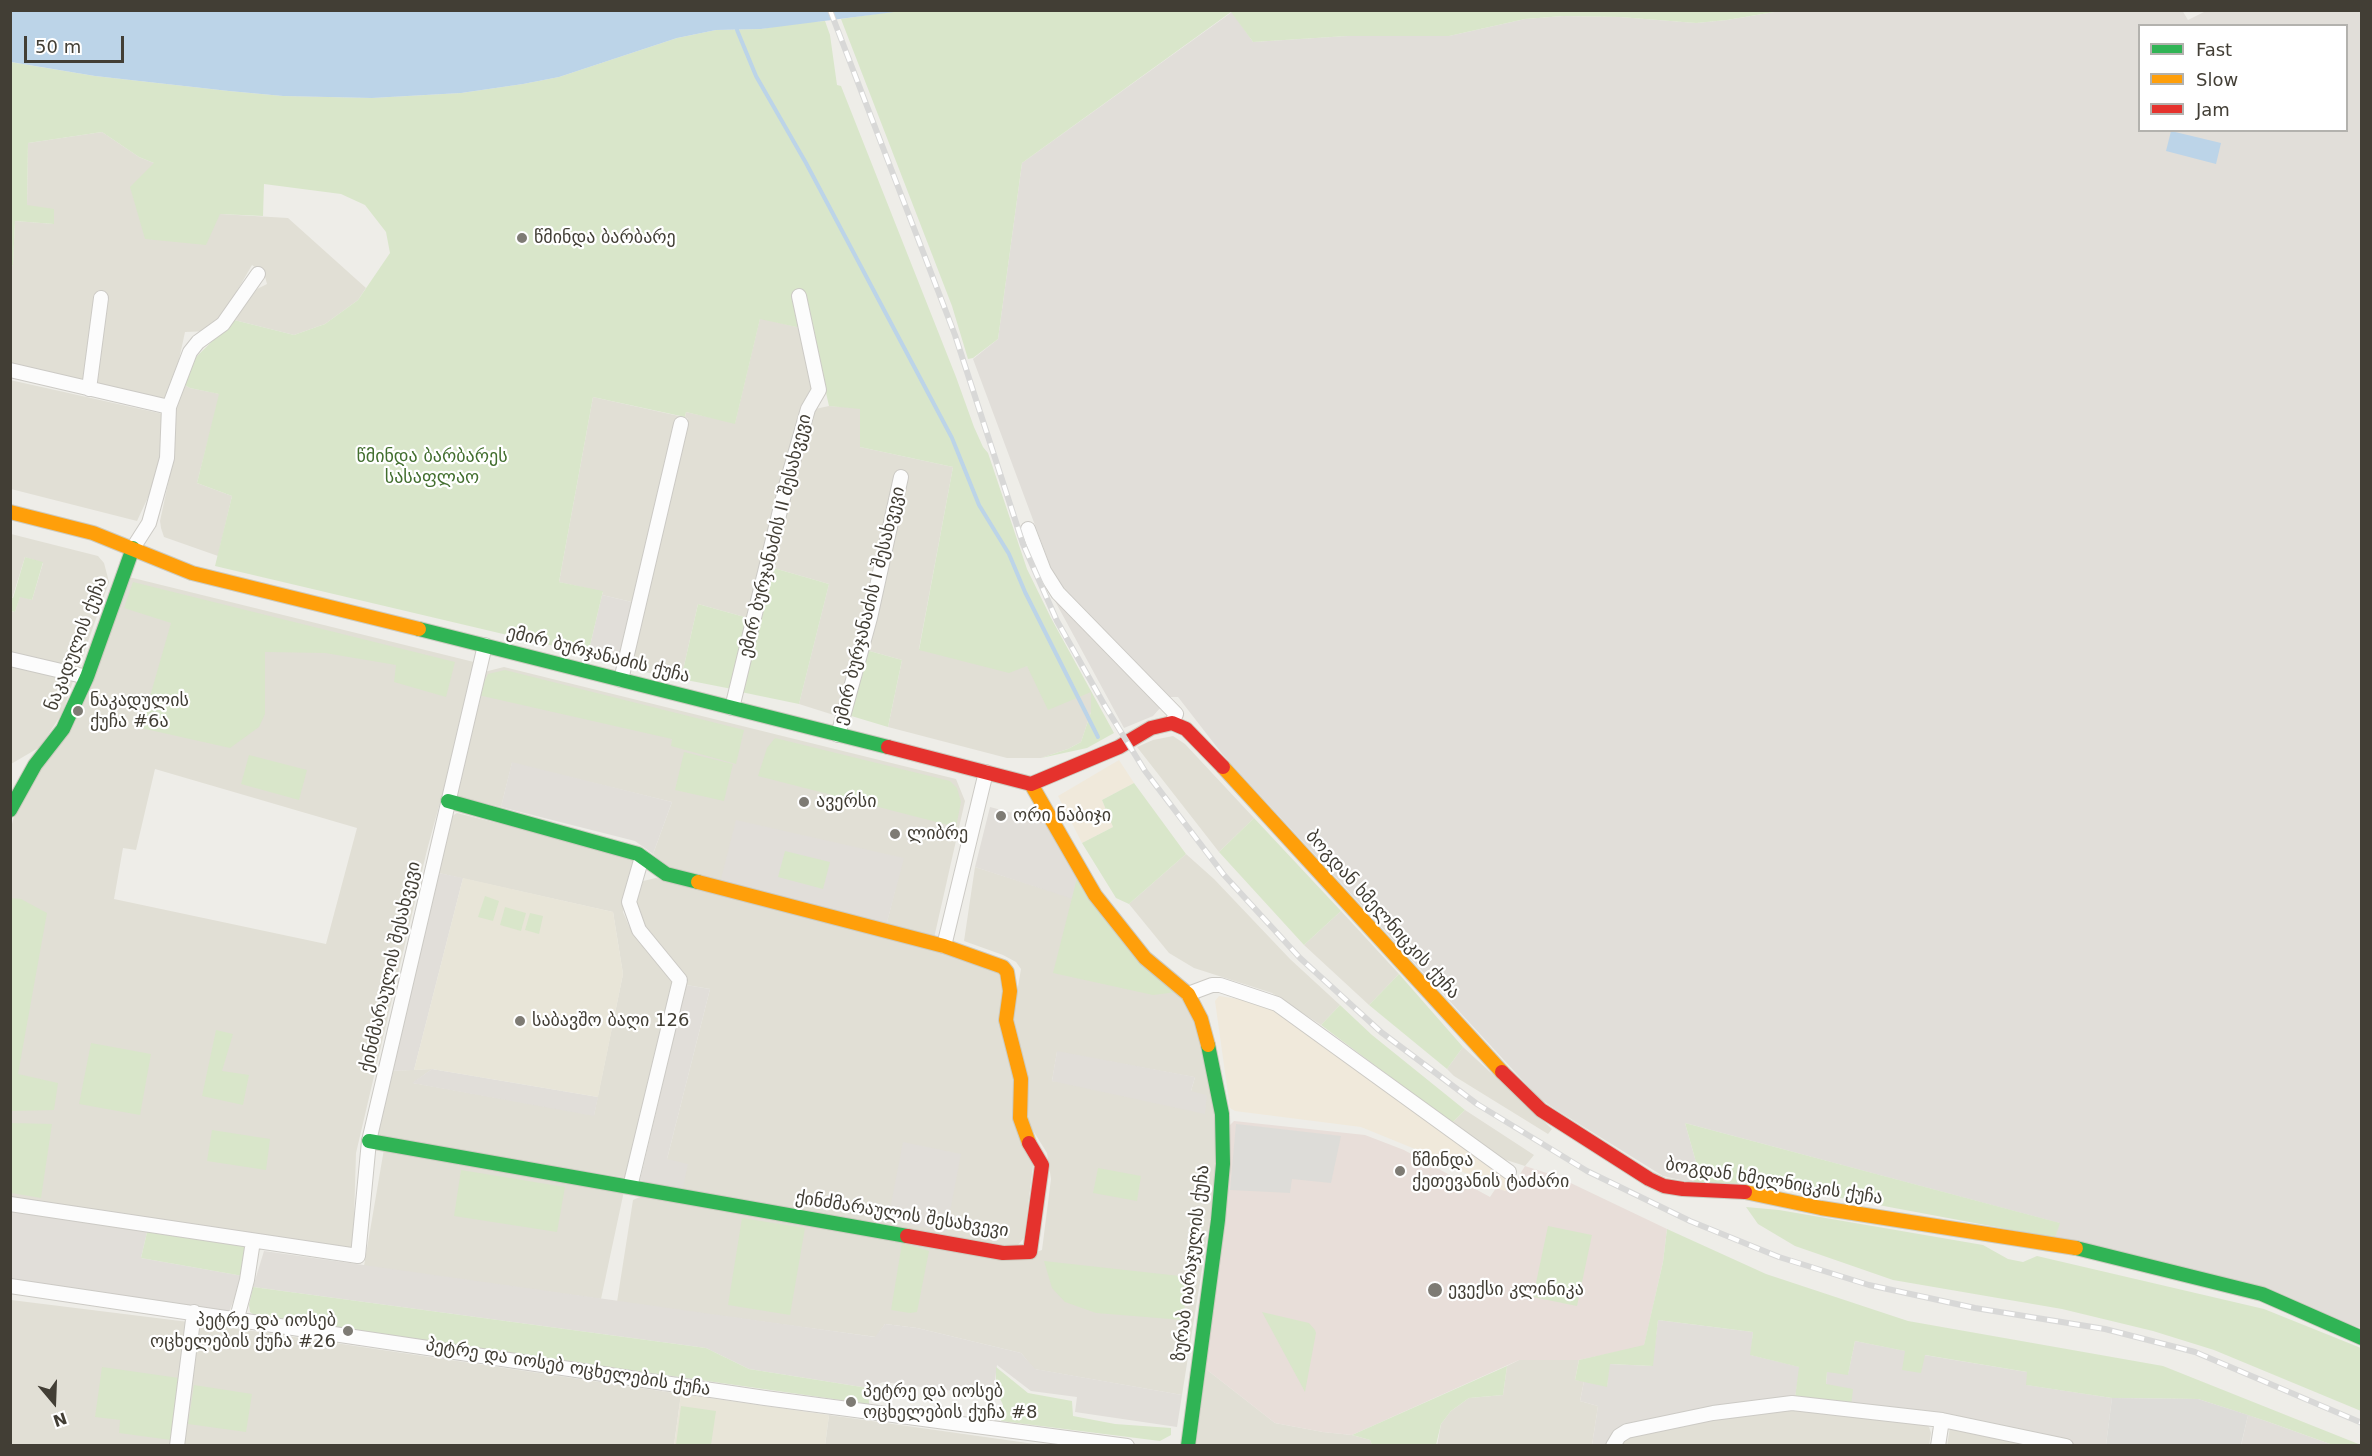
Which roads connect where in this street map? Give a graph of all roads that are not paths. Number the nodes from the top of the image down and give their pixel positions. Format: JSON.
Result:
{"nodes":[{"id":1,"x":258,"y":274,"type":"dead end"},
{"id":2,"x":799,"y":296,"type":"dead end"},
{"id":3,"x":101,"y":298,"type":"dead end"},
{"id":4,"x":10,"y":370,"type":"edge"},
{"id":5,"x":89,"y":388,"type":"junction"},
{"id":6,"x":169,"y":407,"type":"junction"},
{"id":7,"x":681,"y":424,"type":"dead end"},
{"id":8,"x":901,"y":477,"type":"dead end"},
{"id":9,"x":10,"y":512,"type":"edge"},
{"id":10,"x":1028,"y":529,"type":"dead end"},
{"id":11,"x":133,"y":548,"type":"junction"},
{"id":12,"x":485,"y":645,"type":"junction"},
{"id":13,"x":10,"y":659,"type":"edge"},
{"id":14,"x":87,"y":677,"type":"junction"},
{"id":15,"x":621,"y":680,"type":"junction"},
{"id":16,"x":732,"y":708,"type":"junction"},
{"id":17,"x":1172,"y":723,"type":"junction"},
{"id":18,"x":838,"y":735,"type":"junction"},
{"id":19,"x":986,"y":772,"type":"junction"},
{"id":20,"x":1031,"y":784,"type":"junction"},
{"id":21,"x":448,"y":801,"type":"junction"},
{"id":22,"x":10,"y":810,"type":"edge"},
{"id":23,"x":642,"y":857,"type":"junction"},
{"id":24,"x":944,"y":946,"type":"junction"},
{"id":25,"x":1188,"y":994,"type":"junction"},
{"id":26,"x":369,"y":1141,"type":"junction"},
{"id":27,"x":1509,"y":1172,"type":"dead end"},
{"id":28,"x":630,"y":1187,"type":"junction"},
{"id":29,"x":10,"y":1204,"type":"edge"},
{"id":30,"x":253,"y":1241,"type":"junction"},
{"id":31,"x":10,"y":1286,"type":"edge"},
{"id":32,"x":194,"y":1312,"type":"junction"},
{"id":33,"x":237,"y":1318,"type":"junction"},
{"id":34,"x":2361,"y":1338,"type":"edge"},
{"id":35,"x":1942,"y":1420,"type":"junction"},
{"id":36,"x":177,"y":1446,"type":"edge"},
{"id":37,"x":1127,"y":1446,"type":"edge"},
{"id":38,"x":1188,"y":1446,"type":"edge"},
{"id":39,"x":1613,"y":1446,"type":"edge"},
{"id":40,"x":1938,"y":1446,"type":"edge"},
{"id":41,"x":2066,"y":1446,"type":"edge"}],
"edges":[{"from":1,"to":6,"type":"street"},
{"from":2,"to":16,"type":"street","name":"ემირ ბურჯანაძის II შესახვევი"},
{"from":3,"to":5,"type":"street"},
{"from":4,"to":5,"type":"street"},
{"from":5,"to":6,"type":"street"},
{"from":6,"to":11,"type":"street"},
{"from":7,"to":15,"type":"street"},
{"from":8,"to":18,"type":"street","name":"ემირ ბურჯანაძის I შესახვევი"},
{"from":9,"to":11,"type":"street","name":"ემირ ბურჯანაძის ქუჩა"},
{"from":10,"to":17,"type":"street"},
{"from":11,"to":12,"type":"street","name":"ემირ ბურჯანაძის ქუჩა"},
{"from":11,"to":14,"type":"street","name":"ნაკადულის ქუჩა"},
{"from":12,"to":15,"type":"street","name":"ემირ ბურჯანაძის ქუჩა"},
{"from":12,"to":21,"type":"street","name":"ქინძმარაულის შესახვევი"},
{"from":13,"to":14,"type":"street"},
{"from":14,"to":22,"type":"street","name":"ნაკადულის ქუჩა"},
{"from":15,"to":16,"type":"street","name":"ემირ ბურჯანაძის ქუჩა"},
{"from":16,"to":18,"type":"street","name":"ემირ ბურჯანაძის ქუჩა"},
{"from":17,"to":20,"type":"street"},
{"from":17,"to":34,"type":"street","name":"ბოგდან ხმელნიცკის ქუჩა"},
{"from":18,"to":19,"type":"street","name":"ემირ ბურჯანაძის ქუჩა"},
{"from":19,"to":20,"type":"street","name":"ემირ ბურჯანაძის ქუჩა"},
{"from":19,"to":24,"type":"street"},
{"from":20,"to":25,"type":"street","name":"ზურაბ იარაჯულის ქუჩა"},
{"from":21,"to":23,"type":"street","name":"ქინძმარაულის შესახვევი"},
{"from":21,"to":26,"type":"street","name":"ქინძმარაულის შესახვევი"},
{"from":23,"to":24,"type":"street","name":"ქინძმარაულის შესახვევი"},
{"from":23,"to":28,"type":"street"},
{"from":24,"to":28,"type":"street","name":"ქინძმარაულის შესახვევი"},
{"from":25,"to":27,"type":"street"},
{"from":25,"to":38,"type":"street","name":"ზურაბ იარაჯულის ქუჩა"},
{"from":26,"to":28,"type":"street","name":"ქინძმარაულის შესახვევი"},
{"from":26,"to":30,"type":"street","name":"ქინძმარაულის შესახვევი"},
{"from":29,"to":30,"type":"street","name":"ქინძმარაულის შესახვევი"},
{"from":30,"to":33,"type":"street"},
{"from":31,"to":32,"type":"street","name":"პეტრე და იოსებ ოცხელების ქუჩა"},
{"from":32,"to":33,"type":"street","name":"პეტრე და იოსებ ოცხელების ქუჩა"},
{"from":32,"to":36,"type":"street"},
{"from":33,"to":37,"type":"street","name":"პეტრე და იოსებ ოცხელების ქუჩა"},
{"from":35,"to":39,"type":"street"},
{"from":35,"to":40,"type":"street"},
{"from":35,"to":41,"type":"street"}]}
